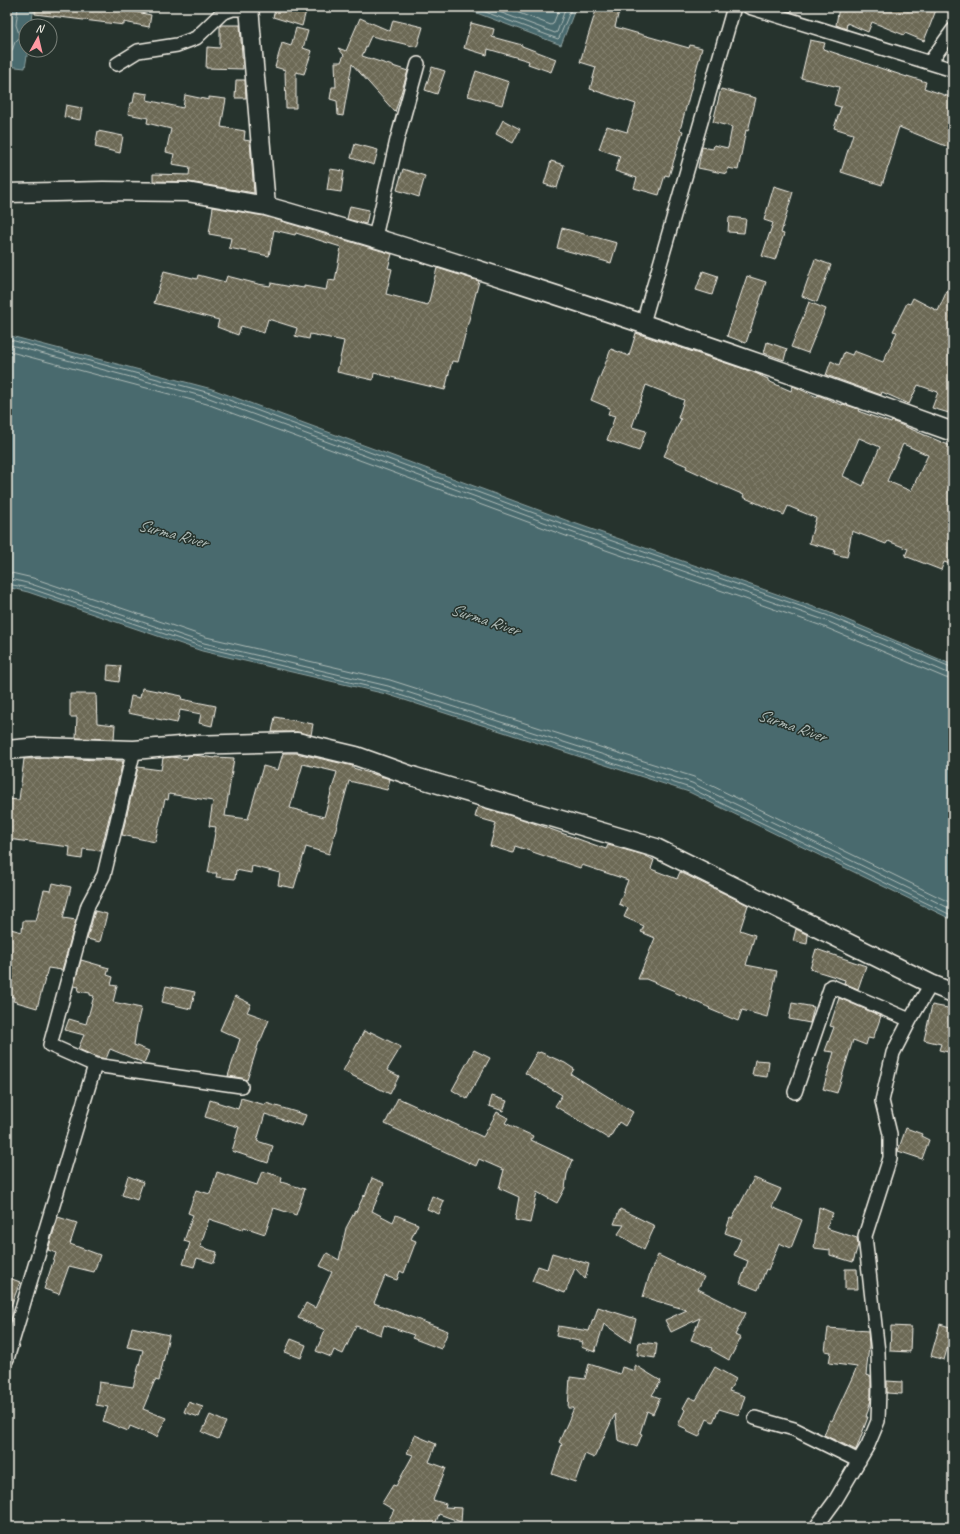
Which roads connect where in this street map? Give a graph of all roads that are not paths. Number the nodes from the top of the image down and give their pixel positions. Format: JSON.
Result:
{"nodes":[{"id":1,"x":734,"y":7,"type":"edge"},
{"id":2,"x":749,"y":7,"type":"edge"},
{"id":3,"x":249,"y":8,"type":"edge"},
{"id":4,"x":953,"y":30,"type":"edge"},
{"id":5,"x":930,"y":62,"type":"junction"},
{"id":6,"x":117,"y":64,"type":"dead end"},
{"id":7,"x":418,"y":64,"type":"dead end"},
{"id":8,"x":953,"y":70,"type":"edge"},
{"id":9,"x":7,"y":193,"type":"edge"},
{"id":10,"x":266,"y":206,"type":"junction"},
{"id":11,"x":375,"y":237,"type":"junction"},
{"id":12,"x":643,"y":323,"type":"junction"},
{"id":13,"x":953,"y":432,"type":"edge"},
{"id":14,"x":7,"y":750,"type":"edge"},
{"id":15,"x":134,"y":750,"type":"junction"},
{"id":16,"x":931,"y":984,"type":"junction"},
{"id":17,"x":953,"y":993,"type":"edge"},
{"id":18,"x":910,"y":1020,"type":"junction"},
{"id":19,"x":95,"y":1065,"type":"junction"},
{"id":20,"x":241,"y":1086,"type":"dead end"},
{"id":21,"x":795,"y":1092,"type":"dead end"},
{"id":22,"x":7,"y":1359,"type":"edge"},
{"id":23,"x":756,"y":1418,"type":"dead end"},
{"id":24,"x":859,"y":1461,"type":"junction"},
{"id":25,"x":816,"y":1527,"type":"edge"}],
"edges":[{"from":1,"to":12,"type":"street"},
{"from":2,"to":5,"type":"street"},
{"from":3,"to":6,"type":"street"},
{"from":3,"to":10,"type":"street"},
{"from":4,"to":5,"type":"street"},
{"from":5,"to":8,"type":"street"},
{"from":7,"to":11,"type":"street"},
{"from":9,"to":10,"type":"street"},
{"from":10,"to":11,"type":"street"},
{"from":11,"to":12,"type":"street"},
{"from":12,"to":13,"type":"street"},
{"from":14,"to":15,"type":"street"},
{"from":15,"to":16,"type":"street"},
{"from":15,"to":19,"type":"street"},
{"from":16,"to":17,"type":"street"},
{"from":16,"to":18,"type":"street"},
{"from":18,"to":21,"type":"street"},
{"from":18,"to":24,"type":"street"},
{"from":19,"to":20,"type":"street"},
{"from":19,"to":22,"type":"street"},
{"from":23,"to":24,"type":"street"},
{"from":24,"to":25,"type":"street"}]}
